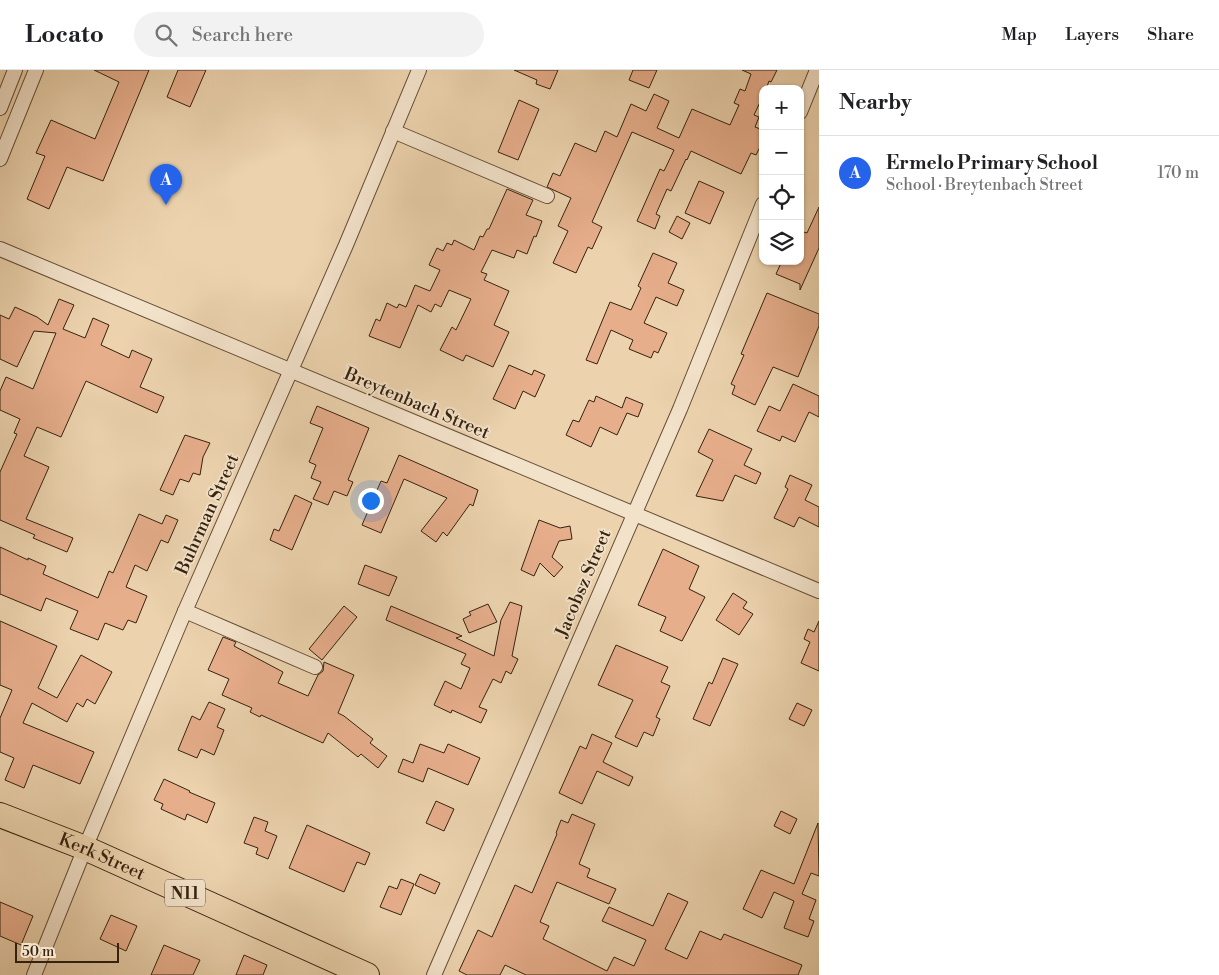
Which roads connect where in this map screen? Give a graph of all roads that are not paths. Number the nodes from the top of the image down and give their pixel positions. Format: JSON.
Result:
{"nodes":[{"id":1,"x":15,"y":70,"type":"edge"},
{"id":2,"x":36,"y":70,"type":"edge"},
{"id":3,"x":418,"y":70,"type":"edge"},
{"id":4,"x":817,"y":70,"type":"edge"},
{"id":5,"x":804,"y":102,"type":"edge"},
{"id":6,"x":0,"y":108,"type":"edge"},
{"id":7,"x":393,"y":132,"type":"junction"},
{"id":8,"x":0,"y":159,"type":"edge"},
{"id":9,"x":547,"y":196,"type":"dead end"},
{"id":10,"x":759,"y":214,"type":"edge"},
{"id":11,"x":0,"y":249,"type":"edge"},
{"id":12,"x":290,"y":370,"type":"junction"},
{"id":13,"x":633,"y":514,"type":"junction"},
{"id":14,"x":819,"y":591,"type":"edge"},
{"id":15,"x":185,"y":611,"type":"junction"},
{"id":16,"x":315,"y":667,"type":"dead end"},
{"id":17,"x":0,"y":815,"type":"edge"},
{"id":18,"x":85,"y":848,"type":"junction"},
{"id":19,"x":34,"y":975,"type":"edge"},
{"id":20,"x":367,"y":975,"type":"edge"},
{"id":21,"x":434,"y":975,"type":"edge"}],
"edges":[{"from":1,"to":6,"type":"street"},
{"from":2,"to":8,"type":"street"},
{"from":3,"to":7,"type":"street","name":"Buhrman Street"},
{"from":4,"to":5,"type":"street"},
{"from":7,"to":9,"type":"street"},
{"from":7,"to":12,"type":"street","name":"Buhrman Street"},
{"from":10,"to":13,"type":"street","name":"Jacobsz Street"},
{"from":11,"to":12,"type":"street","name":"Breytenbach Street"},
{"from":12,"to":13,"type":"street","name":"Breytenbach Street"},
{"from":12,"to":15,"type":"street","name":"Buhrman Street"},
{"from":13,"to":14,"type":"street","name":"Breytenbach Street"},
{"from":13,"to":21,"type":"street","name":"Jacobsz Street"},
{"from":15,"to":16,"type":"street"},
{"from":15,"to":18,"type":"street","name":"Buhrman Street"},
{"from":17,"to":18,"type":"highway","name":"Kerk Street","number":"N11"},
{"from":18,"to":19,"type":"street","name":"Buhrman Street"},
{"from":18,"to":20,"type":"highway","name":"Kerk Street","number":"N11"}]}
